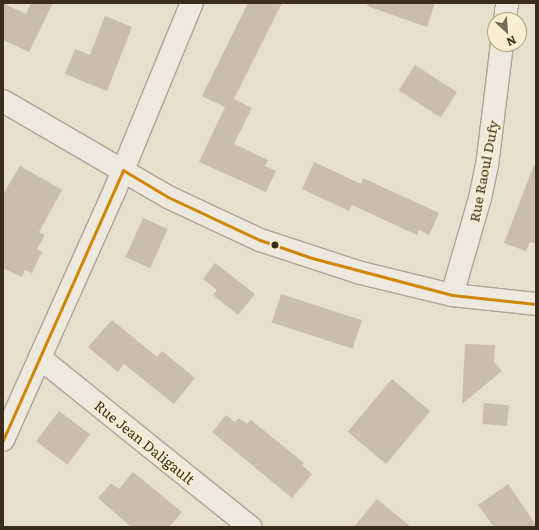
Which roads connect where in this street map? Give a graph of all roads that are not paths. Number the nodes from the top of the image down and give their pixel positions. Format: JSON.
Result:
{"nodes":[{"id":1,"x":192,"y":3,"type":"edge"},
{"id":2,"x":501,"y":52,"type":"edge"},
{"id":3,"x":3,"y":101,"type":"edge"},
{"id":4,"x":119,"y":178,"type":"junction"},
{"id":5,"x":452,"y":295,"type":"junction"},
{"id":6,"x":536,"y":304,"type":"edge"},
{"id":7,"x":40,"y":358,"type":"junction"},
{"id":8,"x":3,"y":440,"type":"edge"},
{"id":9,"x":250,"y":527,"type":"edge"}],
"edges":[{"from":1,"to":4,"type":"street"},
{"from":2,"to":5,"type":"street","name":"Rue Raoul Dufy"},
{"from":3,"to":4,"type":"street"},
{"from":4,"to":5,"type":"street"},
{"from":4,"to":7,"type":"street"},
{"from":5,"to":6,"type":"street"},
{"from":7,"to":8,"type":"street"},
{"from":7,"to":9,"type":"street","name":"Rue Jean Daligault"}]}
